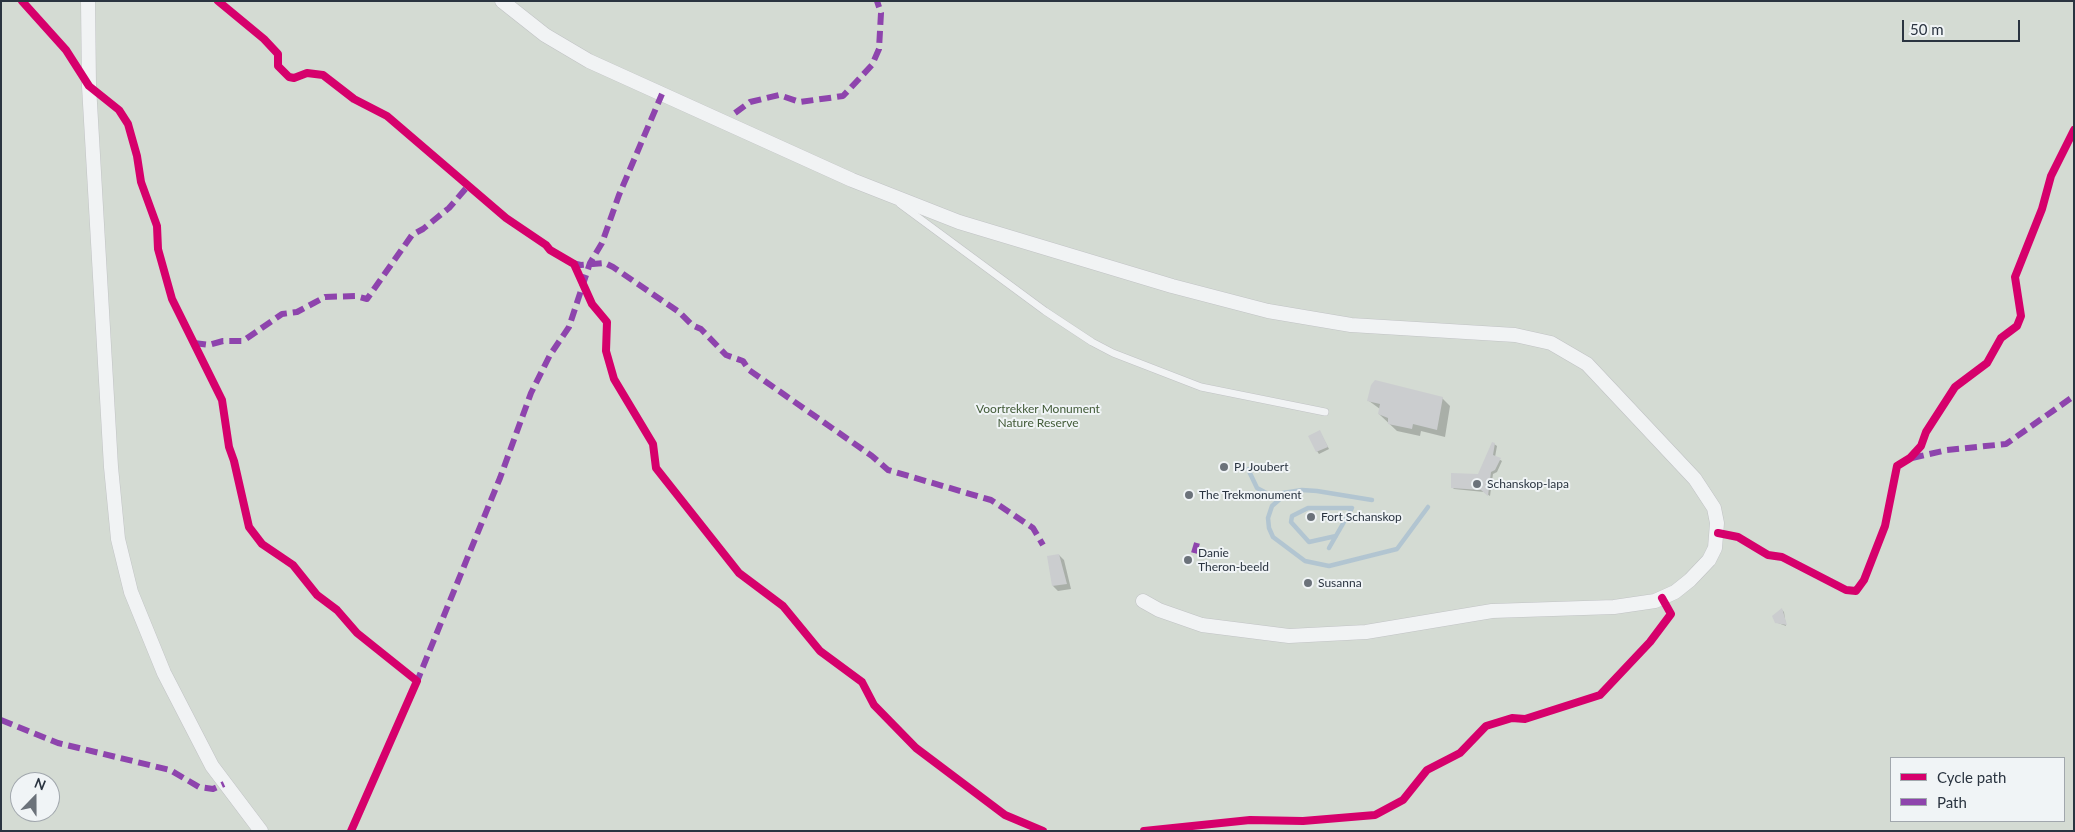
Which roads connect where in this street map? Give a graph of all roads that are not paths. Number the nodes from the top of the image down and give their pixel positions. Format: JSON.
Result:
{"nodes":[{"id":1,"x":88,"y":1,"type":"edge"},
{"id":2,"x":502,"y":1,"type":"edge"},
{"id":3,"x":890,"y":196,"type":"junction"},
{"id":4,"x":1325,"y":412,"type":"dead end"},
{"id":5,"x":1143,"y":601,"type":"dead end"},
{"id":6,"x":261,"y":831,"type":"edge"}],
"edges":[{"from":1,"to":6,"type":"street"},
{"from":2,"to":3,"type":"street"},
{"from":3,"to":4,"type":"lane"},
{"from":3,"to":5,"type":"street"}]}
